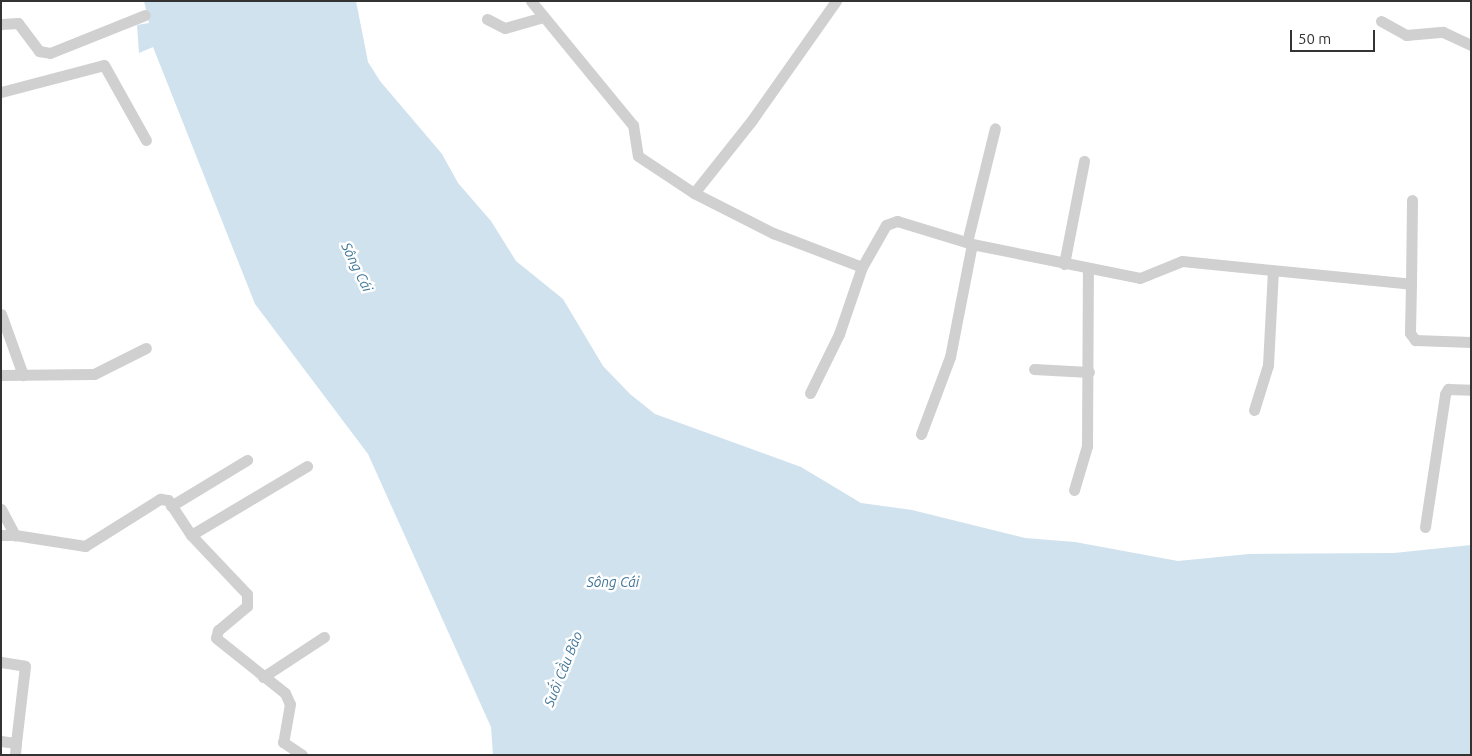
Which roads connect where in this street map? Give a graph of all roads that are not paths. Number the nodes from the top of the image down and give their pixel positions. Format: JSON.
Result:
{"nodes":[{"id":1,"x":531,"y":1,"type":"edge"},
{"id":2,"x":836,"y":1,"type":"edge"},
{"id":3,"x":145,"y":15,"type":"dead end"},
{"id":4,"x":543,"y":17,"type":"junction"},
{"id":5,"x":487,"y":19,"type":"dead end"},
{"id":6,"x":1382,"y":21,"type":"dead end"},
{"id":7,"x":1,"y":24,"type":"edge"},
{"id":8,"x":1471,"y":46,"type":"edge"},
{"id":9,"x":1,"y":92,"type":"edge"},
{"id":10,"x":995,"y":128,"type":"dead end"},
{"id":11,"x":146,"y":140,"type":"dead end"},
{"id":12,"x":1084,"y":161,"type":"dead end"},
{"id":13,"x":694,"y":193,"type":"junction"},
{"id":14,"x":1412,"y":200,"type":"dead end"},
{"id":15,"x":969,"y":243,"type":"junction"},
{"id":16,"x":1064,"y":264,"type":"junction"},
{"id":17,"x":862,"y":267,"type":"junction"},
{"id":18,"x":1088,"y":270,"type":"junction"},
{"id":19,"x":1273,"y":271,"type":"junction"},
{"id":20,"x":1410,"y":284,"type":"junction"},
{"id":21,"x":1,"y":314,"type":"edge"},
{"id":22,"x":1471,"y":342,"type":"edge"},
{"id":23,"x":146,"y":348,"type":"dead end"},
{"id":24,"x":1034,"y":369,"type":"dead end"},
{"id":25,"x":1089,"y":372,"type":"junction"},
{"id":26,"x":1,"y":374,"type":"edge"},
{"id":27,"x":23,"y":375,"type":"junction"},
{"id":28,"x":1471,"y":390,"type":"edge"},
{"id":29,"x":810,"y":393,"type":"dead end"},
{"id":30,"x":1254,"y":410,"type":"dead end"},
{"id":31,"x":921,"y":434,"type":"dead end"},
{"id":32,"x":246,"y":460,"type":"dead end"},
{"id":33,"x":307,"y":466,"type":"dead end"},
{"id":34,"x":1074,"y":490,"type":"dead end"},
{"id":35,"x":172,"y":506,"type":"junction"},
{"id":36,"x":1,"y":509,"type":"edge"},
{"id":37,"x":1425,"y":527,"type":"dead end"},
{"id":38,"x":1,"y":535,"type":"edge"},
{"id":39,"x":15,"y":535,"type":"junction"},
{"id":40,"x":191,"y":536,"type":"junction"},
{"id":41,"x":324,"y":637,"type":"dead end"},
{"id":42,"x":1,"y":662,"type":"edge"},
{"id":43,"x":263,"y":677,"type":"junction"},
{"id":44,"x":1,"y":741,"type":"edge"},
{"id":45,"x":16,"y":743,"type":"junction"},
{"id":46,"x":15,"y":755,"type":"edge"},
{"id":47,"x":302,"y":755,"type":"edge"}],
"edges":[{"from":1,"to":4,"type":"street"},
{"from":2,"to":13,"type":"street"},
{"from":3,"to":7,"type":"street"},
{"from":4,"to":5,"type":"street"},
{"from":4,"to":13,"type":"street"},
{"from":6,"to":8,"type":"street"},
{"from":9,"to":11,"type":"street"},
{"from":10,"to":15,"type":"street"},
{"from":12,"to":16,"type":"street"},
{"from":13,"to":17,"type":"street"},
{"from":14,"to":20,"type":"street"},
{"from":15,"to":16,"type":"street"},
{"from":15,"to":17,"type":"street"},
{"from":15,"to":31,"type":"street"},
{"from":16,"to":18,"type":"street"},
{"from":17,"to":29,"type":"street"},
{"from":18,"to":19,"type":"street"},
{"from":18,"to":25,"type":"street"},
{"from":19,"to":20,"type":"street"},
{"from":19,"to":30,"type":"street"},
{"from":20,"to":22,"type":"street"},
{"from":21,"to":27,"type":"street"},
{"from":23,"to":27,"type":"street"},
{"from":24,"to":25,"type":"street"},
{"from":25,"to":34,"type":"street"},
{"from":26,"to":27,"type":"street"},
{"from":28,"to":37,"type":"street"},
{"from":32,"to":35,"type":"street"},
{"from":33,"to":40,"type":"street"},
{"from":35,"to":39,"type":"street"},
{"from":35,"to":40,"type":"street"},
{"from":36,"to":39,"type":"street"},
{"from":38,"to":39,"type":"street"},
{"from":40,"to":43,"type":"street"},
{"from":41,"to":43,"type":"street"},
{"from":42,"to":45,"type":"street"},
{"from":43,"to":47,"type":"street"},
{"from":44,"to":45,"type":"street"},
{"from":45,"to":46,"type":"street"}]}
